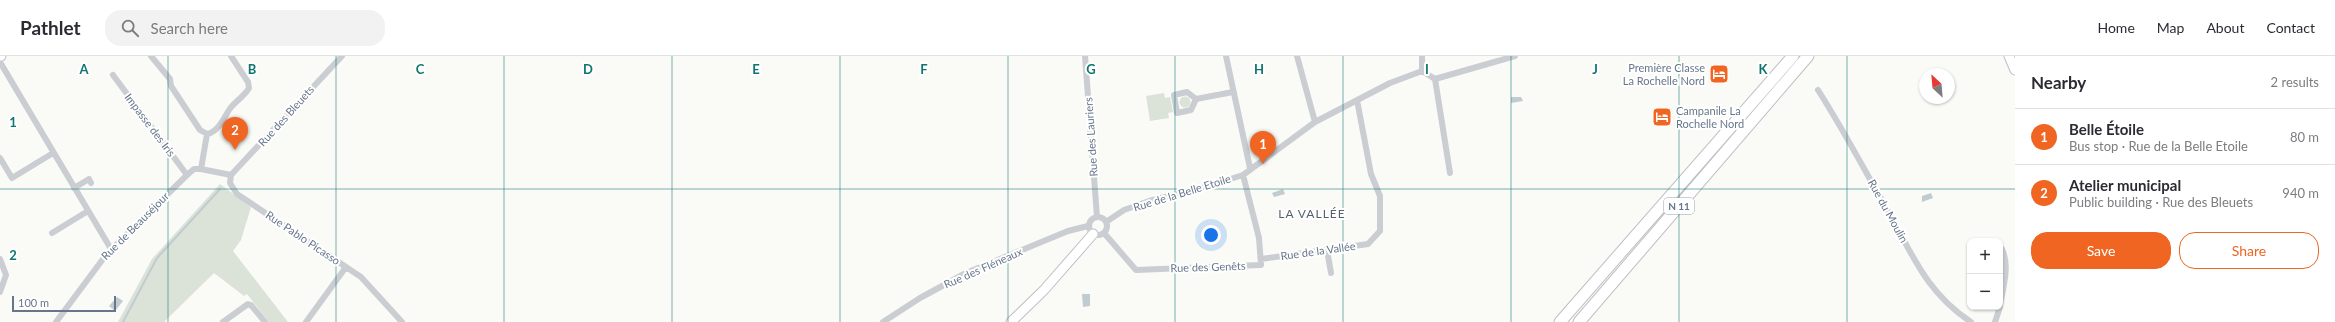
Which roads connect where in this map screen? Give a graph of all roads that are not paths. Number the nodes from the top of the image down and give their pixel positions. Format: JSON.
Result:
{"nodes":[{"id":1,"x":151,"y":56,"type":"edge"},
{"id":2,"x":231,"y":56,"type":"edge"},
{"id":3,"x":342,"y":56,"type":"edge"},
{"id":4,"x":1085,"y":56,"type":"edge"},
{"id":5,"x":1226,"y":56,"type":"edge"},
{"id":6,"x":1297,"y":56,"type":"edge"},
{"id":7,"x":1422,"y":56,"type":"edge"},
{"id":8,"x":1515,"y":56,"type":"edge"},
{"id":9,"x":1789,"y":56,"type":"edge"},
{"id":10,"x":1793,"y":56,"type":"edge"},
{"id":11,"x":1808,"y":56,"type":"edge"},
{"id":12,"x":1815,"y":56,"type":"edge"},
{"id":13,"x":2009,"y":56,"type":"edge"},
{"id":14,"x":0,"y":62,"type":"edge"},
{"id":15,"x":2015,"y":70,"type":"edge"},
{"id":16,"x":1422,"y":71,"type":"junction"},
{"id":17,"x":113,"y":75,"type":"dead end"},
{"id":18,"x":1774,"y":78,"type":"junction"},
{"id":19,"x":1435,"y":79,"type":"junction"},
{"id":20,"x":1780,"y":89,"type":"junction"},
{"id":21,"x":1818,"y":90,"type":"dead end"},
{"id":22,"x":1234,"y":92,"type":"junction"},
{"id":23,"x":1196,"y":99,"type":"dead end"},
{"id":24,"x":1357,"y":100,"type":"junction"},
{"id":25,"x":1315,"y":122,"type":"junction"},
{"id":26,"x":207,"y":134,"type":"junction"},
{"id":27,"x":53,"y":153,"type":"junction"},
{"id":28,"x":0,"y":158,"type":"edge"},
{"id":29,"x":1250,"y":168,"type":"junction"},
{"id":30,"x":201,"y":169,"type":"junction"},
{"id":31,"x":1450,"y":173,"type":"dead end"},
{"id":32,"x":1243,"y":174,"type":"junction"},
{"id":33,"x":187,"y":175,"type":"junction"},
{"id":34,"x":231,"y":175,"type":"junction"},
{"id":35,"x":91,"y":183,"type":"dead end"},
{"id":36,"x":74,"y":188,"type":"junction"},
{"id":37,"x":88,"y":211,"type":"junction"},
{"id":38,"x":1097,"y":217,"type":"junction"},
{"id":39,"x":1106,"y":222,"type":"junction"},
{"id":40,"x":1090,"y":230,"type":"junction"},
{"id":41,"x":52,"y":233,"type":"dead end"},
{"id":42,"x":1104,"y":233,"type":"junction"},
{"id":43,"x":111,"y":249,"type":"junction"},
{"id":44,"x":1327,"y":250,"type":"junction"},
{"id":45,"x":2003,"y":251,"type":"edge"},
{"id":46,"x":0,"y":259,"type":"edge"},
{"id":47,"x":1261,"y":259,"type":"junction"},
{"id":48,"x":346,"y":267,"type":"junction"},
{"id":49,"x":1605,"y":272,"type":"junction"},
{"id":50,"x":1330,"y":273,"type":"dead end"},
{"id":51,"x":2003,"y":287,"type":"edge"},
{"id":52,"x":0,"y":292,"type":"edge"},
{"id":53,"x":1999,"y":310,"type":"edge"},
{"id":54,"x":56,"y":322,"type":"edge"},
{"id":55,"x":223,"y":322,"type":"edge"},
{"id":56,"x":265,"y":322,"type":"edge"},
{"id":57,"x":306,"y":322,"type":"edge"},
{"id":58,"x":402,"y":322,"type":"edge"},
{"id":59,"x":883,"y":322,"type":"edge"},
{"id":60,"x":1011,"y":322,"type":"edge"},
{"id":61,"x":1560,"y":322,"type":"edge"},
{"id":62,"x":1563,"y":322,"type":"edge"},
{"id":63,"x":1579,"y":322,"type":"edge"},
{"id":64,"x":1970,"y":322,"type":"edge"},
{"id":65,"x":1995,"y":322,"type":"edge"}],
"edges":[{"from":1,"to":26,"type":"street"},
{"from":2,"to":26,"type":"street"},
{"from":3,"to":34,"type":"street","name":"Rue des Bleuets"},
{"from":4,"to":38,"type":"street","name":"Rue des Lauriers"},
{"from":5,"to":22,"type":"street"},
{"from":6,"to":25,"type":"street"},
{"from":7,"to":16,"type":"street"},
{"from":8,"to":19,"type":"street"},
{"from":9,"to":18,"type":"highway","number":"N 11"},
{"from":10,"to":18,"type":"highway","number":"N 11"},
{"from":11,"to":20,"type":"highway","number":"N 11"},
{"from":12,"to":20,"type":"highway"},
{"from":13,"to":15,"type":"street"},
{"from":14,"to":27,"type":"street"},
{"from":16,"to":19,"type":"street"},
{"from":16,"to":24,"type":"street","name":"Rue de la Belle Etoile"},
{"from":17,"to":33,"type":"street","name":"Impasse des Iris"},
{"from":18,"to":49,"type":"highway","number":"N 11"},
{"from":19,"to":31,"type":"street"},
{"from":20,"to":63,"type":"highway","number":"N 11"},
{"from":21,"to":64,"type":"street","name":"Rue du Moulin"},
{"from":22,"to":23,"type":"street"},
{"from":22,"to":29,"type":"street"},
{"from":24,"to":25,"type":"street","name":"Rue de la Belle Etoile"},
{"from":24,"to":44,"type":"street","name":"Rue de la Vallée"},
{"from":25,"to":29,"type":"street","name":"Rue de la Belle Etoile"},
{"from":26,"to":30,"type":"street"},
{"from":27,"to":28,"type":"street"},
{"from":27,"to":36,"type":"street"},
{"from":29,"to":32,"type":"street","name":"Rue de la Belle Etoile"},
{"from":30,"to":33,"type":"street","name":"Rue de Beauséjour"},
{"from":30,"to":34,"type":"street"},
{"from":32,"to":39,"type":"street","name":"Rue de la Belle Etoile"},
{"from":32,"to":47,"type":"street","name":"Rue des Genêts"},
{"from":33,"to":43,"type":"street","name":"Rue de Beauséjour"},
{"from":34,"to":48,"type":"street","name":"Rue Pablo Picasso"},
{"from":35,"to":36,"type":"street"},
{"from":36,"to":37,"type":"street"},
{"from":37,"to":41,"type":"street"},
{"from":37,"to":43,"type":"street"},
{"from":38,"to":39,"type":"street"},
{"from":38,"to":40,"type":"street"},
{"from":39,"to":42,"type":"street"},
{"from":40,"to":42,"type":"street"},
{"from":40,"to":59,"type":"street","name":"Rue des Fléneaux"},
{"from":40,"to":60,"type":"street"},
{"from":42,"to":47,"type":"street","name":"Rue des Genêts"},
{"from":43,"to":54,"type":"street","name":"Rue de Beauséjour"},
{"from":44,"to":47,"type":"street","name":"Rue de la Vallée"},
{"from":44,"to":50,"type":"street"},
{"from":45,"to":51,"type":"street"},
{"from":46,"to":52,"type":"street"},
{"from":48,"to":57,"type":"street"},
{"from":48,"to":58,"type":"street","name":"Rue Pablo Picasso"},
{"from":49,"to":61,"type":"highway"},
{"from":49,"to":62,"type":"highway","number":"N 11"},
{"from":53,"to":65,"type":"street"},
{"from":55,"to":56,"type":"street"}]}
